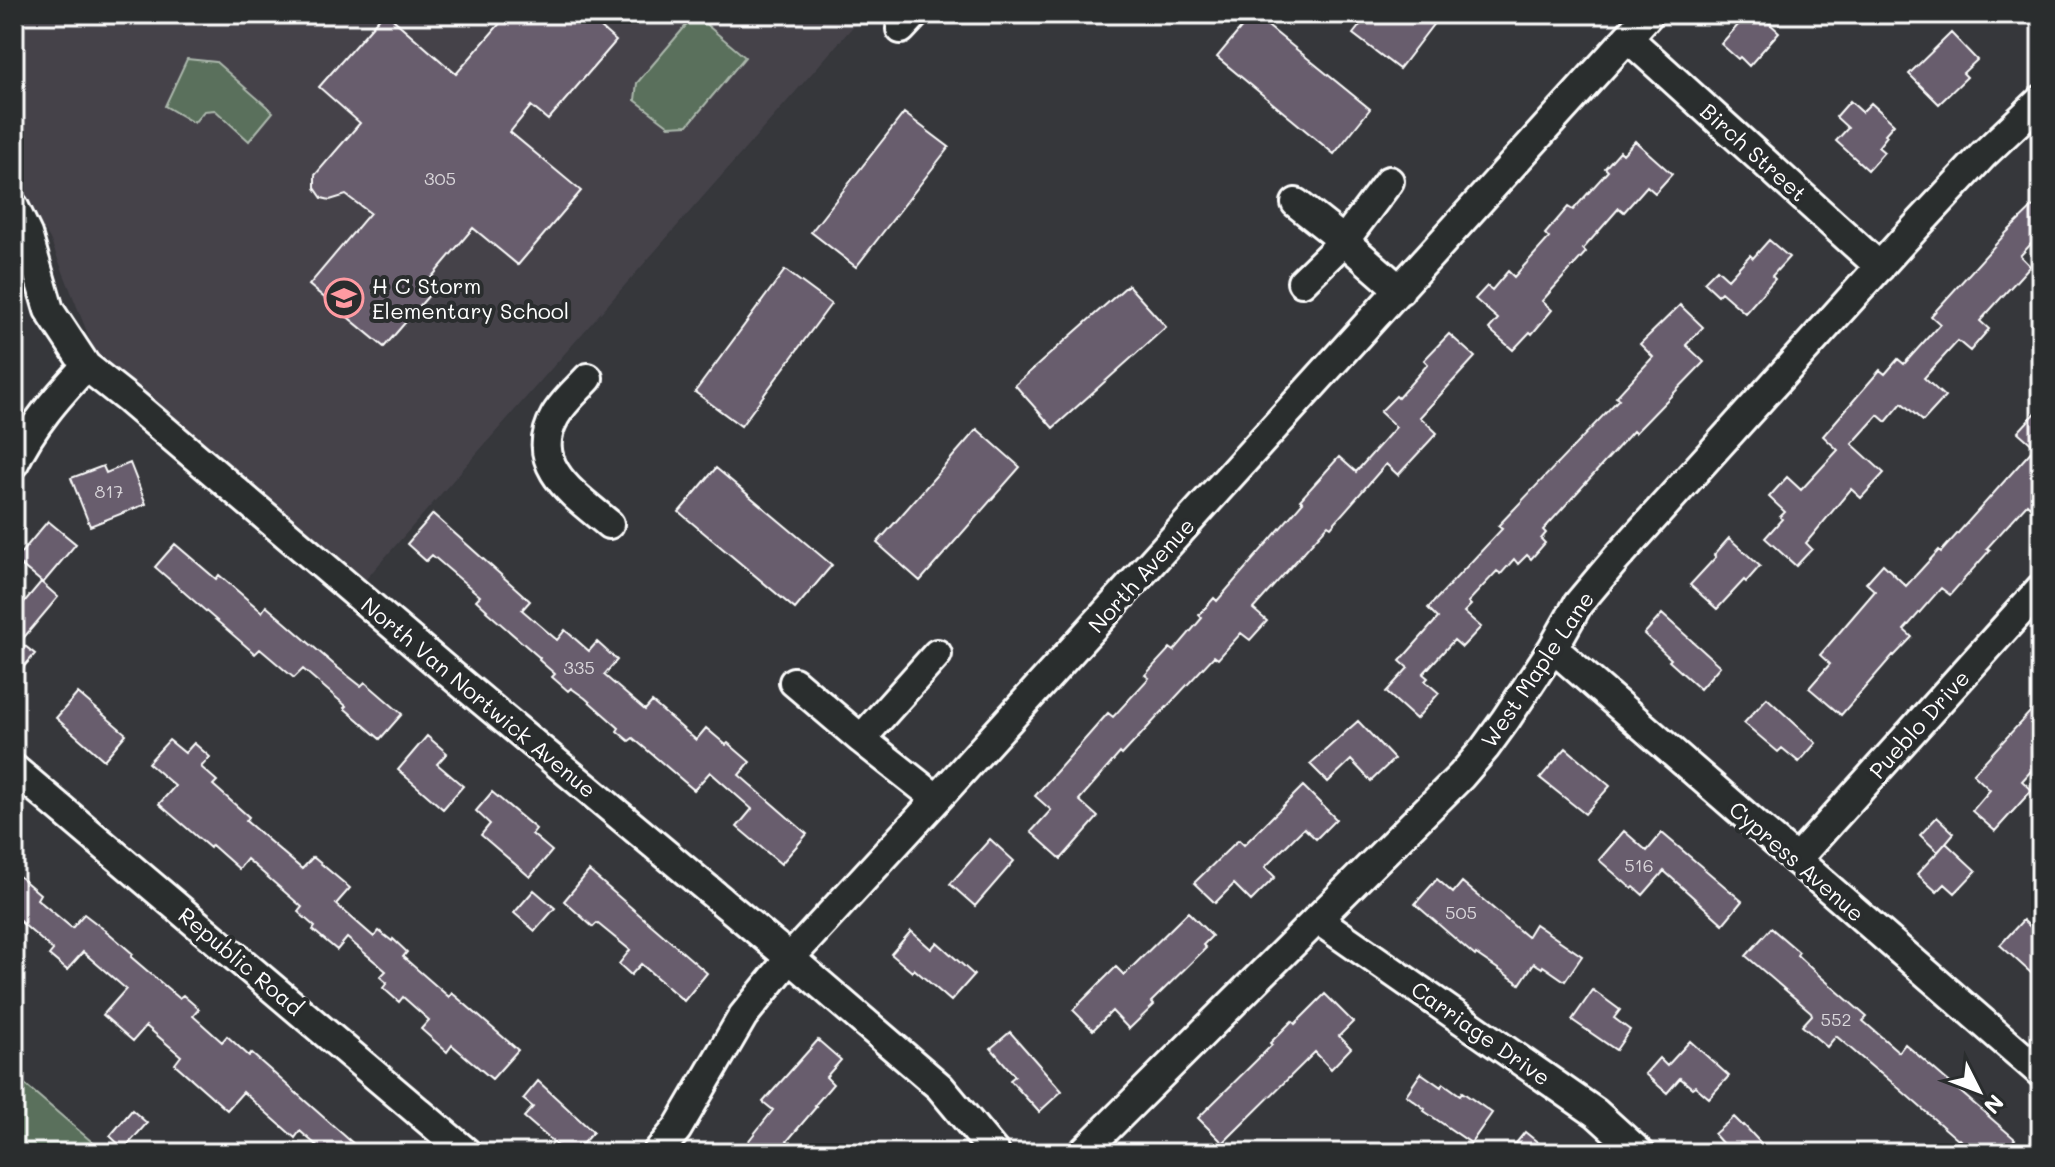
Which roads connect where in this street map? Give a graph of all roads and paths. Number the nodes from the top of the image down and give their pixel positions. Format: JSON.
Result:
{"nodes":[{"id":1,"x":1649,"y":14,"type":"edge"},
{"id":2,"x":1628,"y":38,"type":"junction"},
{"id":3,"x":2041,"y":100,"type":"edge"},
{"id":4,"x":1389,"y":181,"type":"dead end"},
{"id":5,"x":1296,"y":203,"type":"dead end"},
{"id":6,"x":14,"y":207,"type":"edge"},
{"id":7,"x":1344,"y":241,"type":"junction"},
{"id":8,"x":1880,"y":267,"type":"junction"},
{"id":9,"x":1302,"y":282,"type":"dead end"},
{"id":10,"x":1400,"y":290,"type":"junction"},
{"id":11,"x":86,"y":366,"type":"junction"},
{"id":12,"x":588,"y":378,"type":"dead end"},
{"id":13,"x":14,"y":463,"type":"edge"},
{"id":14,"x":609,"y":524,"type":"dead end"},
{"id":15,"x":2041,"y":588,"type":"edge"},
{"id":16,"x":1553,"y":648,"type":"junction"},
{"id":17,"x":937,"y":654,"type":"dead end"},
{"id":18,"x":794,"y":682,"type":"dead end"},
{"id":19,"x":861,"y":739,"type":"junction"},
{"id":20,"x":14,"y":769,"type":"edge"},
{"id":21,"x":937,"y":799,"type":"junction"},
{"id":22,"x":1796,"y":860,"type":"junction"},
{"id":23,"x":1317,"y":919,"type":"junction"},
{"id":24,"x":790,"y":958,"type":"junction"},
{"id":25,"x":2041,"y":1073,"type":"edge"},
{"id":26,"x":467,"y":1153,"type":"edge"},
{"id":27,"x":657,"y":1153,"type":"edge"},
{"id":28,"x":995,"y":1153,"type":"edge"},
{"id":29,"x":1082,"y":1153,"type":"edge"},
{"id":30,"x":1640,"y":1153,"type":"edge"}],
"edges":[{"from":1,"to":2,"type":"street","name":"North Avenue"},
{"from":2,"to":8,"type":"street","name":"Birch Street"},
{"from":2,"to":10,"type":"street","name":"North Avenue"},
{"from":3,"to":8,"type":"street","name":"West Maple Lane"},
{"from":4,"to":7,"type":"street"},
{"from":5,"to":7,"type":"street"},
{"from":6,"to":11,"type":"street","name":"North Van Nortwick Avenue"},
{"from":7,"to":9,"type":"street"},
{"from":7,"to":10,"type":"street"},
{"from":8,"to":16,"type":"street","name":"West Maple Lane"},
{"from":10,"to":21,"type":"street","name":"North Avenue"},
{"from":11,"to":13,"type":"street"},
{"from":11,"to":24,"type":"street","name":"North Van Nortwick Avenue"},
{"from":12,"to":14,"type":"street"},
{"from":15,"to":22,"type":"street","name":"Pueblo Drive"},
{"from":16,"to":22,"type":"street","name":"Cypress Avenue"},
{"from":16,"to":23,"type":"street","name":"West Maple Lane"},
{"from":17,"to":19,"type":"street"},
{"from":18,"to":19,"type":"street"},
{"from":19,"to":21,"type":"street"},
{"from":20,"to":26,"type":"street","name":"Republic Road"},
{"from":21,"to":24,"type":"street","name":"North Avenue"},
{"from":22,"to":25,"type":"street","name":"Cypress Avenue"},
{"from":23,"to":29,"type":"street","name":"West Maple Lane"},
{"from":23,"to":30,"type":"street","name":"Carriage Drive"},
{"from":24,"to":27,"type":"street","name":"North Avenue"},
{"from":24,"to":28,"type":"street","name":"North Van Nortwick Avenue"}]}
